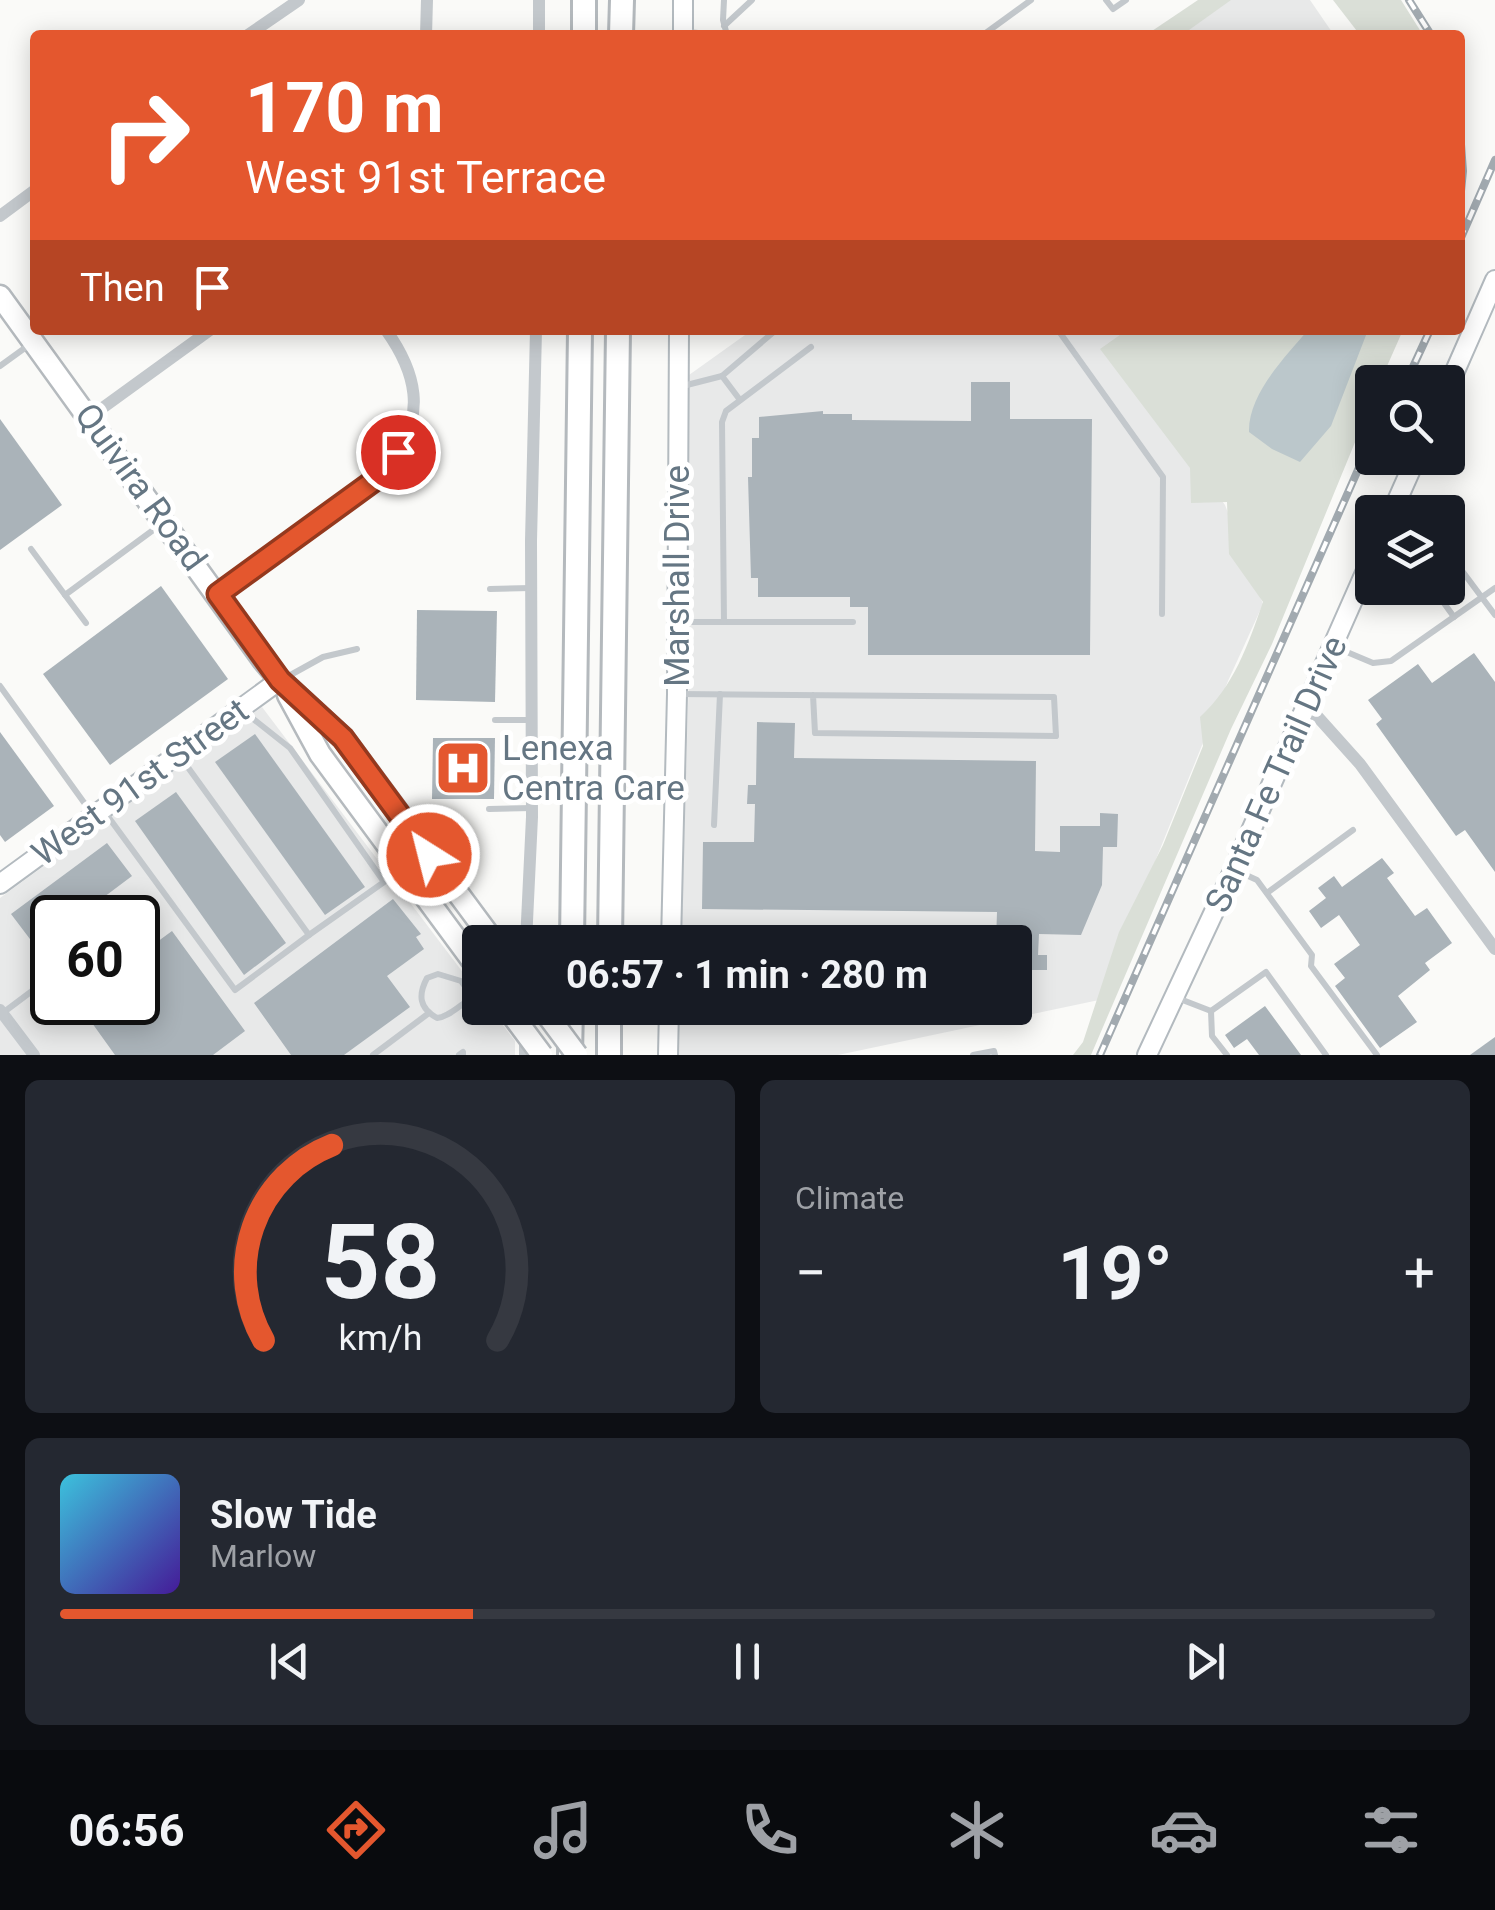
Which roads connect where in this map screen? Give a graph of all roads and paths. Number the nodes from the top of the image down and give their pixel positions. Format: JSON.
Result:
{"nodes":[{"id":1,"x":299,"y":0,"type":"edge"},
{"id":2,"x":426,"y":0,"type":"edge"},
{"id":3,"x":539,"y":0,"type":"edge"},
{"id":4,"x":584,"y":0,"type":"edge"},
{"id":5,"x":622,"y":0,"type":"edge"},
{"id":6,"x":683,"y":0,"type":"edge"},
{"id":7,"x":724,"y":0,"type":"edge"},
{"id":8,"x":752,"y":0,"type":"edge"},
{"id":9,"x":1031,"y":0,"type":"edge"},
{"id":10,"x":1106,"y":0,"type":"edge"},
{"id":11,"x":1126,"y":0,"type":"edge"},
{"id":12,"x":255,"y":30,"type":"edge"},
{"id":13,"x":426,"y":30,"type":"edge"},
{"id":14,"x":539,"y":30,"type":"edge"},
{"id":15,"x":584,"y":30,"type":"edge"},
{"id":16,"x":621,"y":30,"type":"edge"},
{"id":17,"x":683,"y":30,"type":"edge"},
{"id":18,"x":724,"y":30,"type":"edge"},
{"id":19,"x":726,"y":30,"type":"edge"},
{"id":20,"x":990,"y":30,"type":"edge"},
{"id":21,"x":30,"y":194,"type":"edge"},
{"id":22,"x":0,"y":216,"type":"edge"},
{"id":23,"x":1493,"y":291,"type":"edge"},
{"id":24,"x":0,"y":296,"type":"edge"},
{"id":25,"x":203,"y":335,"type":"edge"},
{"id":26,"x":389,"y":335,"type":"edge"},
{"id":27,"x":536,"y":335,"type":"edge"},
{"id":28,"x":580,"y":335,"type":"edge"},
{"id":29,"x":618,"y":335,"type":"edge"},
{"id":30,"x":679,"y":335,"type":"edge"},
{"id":31,"x":770,"y":335,"type":"edge"},
{"id":32,"x":1062,"y":335,"type":"edge"},
{"id":33,"x":34,"y":341,"type":"junction"},
{"id":34,"x":811,"y":347,"type":"dead end"},
{"id":35,"x":1458,"y":365,"type":"edge"},
{"id":36,"x":0,"y":366,"type":"edge"},
{"id":37,"x":722,"y":376,"type":"junction"},
{"id":38,"x":678,"y":388,"type":"junction"},
{"id":39,"x":740,"y":400,"type":"junction"},
{"id":40,"x":90,"y":417,"type":"junction"},
{"id":41,"x":165,"y":521,"type":"junction"},
{"id":42,"x":31,"y":550,"type":"dead end"},
{"id":43,"x":1465,"y":576,"type":"edge"},
{"id":44,"x":532,"y":588,"type":"junction"},
{"id":45,"x":1495,"y":588,"type":"edge"},
{"id":46,"x":490,"y":589,"type":"dead end"},
{"id":47,"x":218,"y":594,"type":"junction"},
{"id":48,"x":65,"y":595,"type":"junction"},
{"id":49,"x":1355,"y":598,"type":"edge"},
{"id":50,"x":1481,"y":598,"type":"junction"},
{"id":51,"x":1445,"y":605,"type":"edge"},
{"id":52,"x":1162,"y":614,"type":"dead end"},
{"id":53,"x":1495,"y":616,"type":"edge"},
{"id":54,"x":1454,"y":617,"type":"junction"},
{"id":55,"x":676,"y":622,"type":"junction"},
{"id":56,"x":724,"y":622,"type":"junction"},
{"id":57,"x":852,"y":622,"type":"dead end"},
{"id":58,"x":86,"y":623,"type":"dead end"},
{"id":59,"x":1334,"y":647,"type":"junction"},
{"id":60,"x":357,"y":649,"type":"dead end"},
{"id":61,"x":280,"y":680,"type":"junction"},
{"id":62,"x":0,"y":686,"type":"edge"},
{"id":63,"x":677,"y":694,"type":"junction"},
{"id":64,"x":720,"y":694,"type":"junction"},
{"id":65,"x":814,"y":696,"type":"junction"},
{"id":66,"x":1308,"y":706,"type":"junction"},
{"id":67,"x":240,"y":709,"type":"junction"},
{"id":68,"x":495,"y":720,"type":"dead end"},
{"id":69,"x":532,"y":720,"type":"junction"},
{"id":70,"x":178,"y":754,"type":"junction"},
{"id":71,"x":532,"y":808,"type":"junction"},
{"id":72,"x":489,"y":809,"type":"dead end"},
{"id":73,"x":98,"y":812,"type":"junction"},
{"id":74,"x":714,"y":824,"type":"dead end"},
{"id":75,"x":1353,"y":830,"type":"dead end"},
{"id":76,"x":1234,"y":869,"type":"junction"},
{"id":77,"x":0,"y":884,"type":"edge"},
{"id":78,"x":1266,"y":892,"type":"junction"},
{"id":79,"x":481,"y":925,"type":"edge"},
{"id":80,"x":527,"y":925,"type":"edge"},
{"id":81,"x":572,"y":925,"type":"edge"},
{"id":82,"x":610,"y":925,"type":"edge"},
{"id":83,"x":671,"y":925,"type":"edge"},
{"id":84,"x":309,"y":934,"type":"junction"},
{"id":85,"x":1204,"y":935,"type":"junction"},
{"id":86,"x":462,"y":947,"type":"edge"},
{"id":87,"x":1495,"y":949,"type":"edge"},
{"id":88,"x":462,"y":982,"type":"edge"},
{"id":89,"x":30,"y":992,"type":"edge"},
{"id":90,"x":1180,"y":999,"type":"junction"},
{"id":91,"x":462,"y":1006,"type":"edge"},
{"id":92,"x":1211,"y":1010,"type":"junction"},
{"id":93,"x":1,"y":1012,"type":"edge"},
{"id":94,"x":429,"y":1013,"type":"junction"},
{"id":95,"x":520,"y":1025,"type":"edge"},
{"id":96,"x":525,"y":1025,"type":"edge"},
{"id":97,"x":554,"y":1025,"type":"edge"},
{"id":98,"x":572,"y":1025,"type":"edge"},
{"id":99,"x":609,"y":1025,"type":"edge"},
{"id":100,"x":669,"y":1025,"type":"edge"},
{"id":101,"x":27,"y":1052,"type":"edge"},
{"id":102,"x":373,"y":1055,"type":"edge"},
{"id":103,"x":525,"y":1055,"type":"edge"},
{"id":104,"x":542,"y":1055,"type":"edge"},
{"id":105,"x":574,"y":1055,"type":"edge"},
{"id":106,"x":609,"y":1055,"type":"edge"},
{"id":107,"x":668,"y":1055,"type":"edge"},
{"id":108,"x":973,"y":1055,"type":"edge"},
{"id":109,"x":995,"y":1055,"type":"edge"},
{"id":110,"x":1147,"y":1055,"type":"edge"},
{"id":111,"x":1160,"y":1055,"type":"edge"},
{"id":112,"x":1226,"y":1055,"type":"edge"},
{"id":113,"x":1326,"y":1055,"type":"edge"},
{"id":114,"x":1377,"y":1055,"type":"edge"}],
"edges":[{"from":1,"to":12,"type":"street"},
{"from":2,"to":13,"type":"street"},
{"from":3,"to":14,"type":"street"},
{"from":4,"to":15,"type":"highway"},
{"from":5,"to":16,"type":"highway"},
{"from":6,"to":17,"type":"street"},
{"from":7,"to":18,"type":"lane"},
{"from":8,"to":19,"type":"lane"},
{"from":9,"to":20,"type":"lane"},
{"from":10,"to":11,"type":"lane"},
{"from":21,"to":22,"type":"street"},
{"from":23,"to":35,"type":"street"},
{"from":24,"to":33,"type":"main road","name":"Quivira Road"},
{"from":25,"to":40,"type":"street"},
{"from":26,"to":47,"type":"street"},
{"from":27,"to":44,"type":"street"},
{"from":28,"to":81,"type":"highway"},
{"from":29,"to":82,"type":"highway"},
{"from":30,"to":38,"type":"street","name":"Marshall Drive"},
{"from":31,"to":37,"type":"lane"},
{"from":32,"to":52,"type":"lane"},
{"from":33,"to":36,"type":"lane"},
{"from":33,"to":40,"type":"main road","name":"Quivira Road"},
{"from":34,"to":39,"type":"lane"},
{"from":37,"to":38,"type":"lane"},
{"from":37,"to":39,"type":"lane"},
{"from":38,"to":55,"type":"street","name":"Marshall Drive"},
{"from":39,"to":56,"type":"lane"},
{"from":40,"to":41,"type":"main road","name":"Quivira Road"},
{"from":41,"to":47,"type":"main road","name":"Quivira Road"},
{"from":41,"to":48,"type":"lane"},
{"from":42,"to":48,"type":"lane"},
{"from":43,"to":50,"type":"lane"},
{"from":44,"to":46,"type":"lane"},
{"from":44,"to":69,"type":"street"},
{"from":45,"to":50,"type":"lane"},
{"from":47,"to":61,"type":"main road","name":"Quivira Road"},
{"from":48,"to":58,"type":"lane"},
{"from":49,"to":59,"type":"street","name":"Santa Fe Trail Drive"},
{"from":50,"to":53,"type":"lane"},
{"from":50,"to":54,"type":"lane"},
{"from":51,"to":54,"type":"lane"},
{"from":54,"to":59,"type":"lane"},
{"from":55,"to":56,"type":"lane"},
{"from":55,"to":63,"type":"street","name":"Marshall Drive"},
{"from":56,"to":57,"type":"lane"},
{"from":59,"to":66,"type":"street","name":"Santa Fe Trail Drive"},
{"from":60,"to":61,"type":"lane"},
{"from":61,"to":67,"type":"street","name":"West 91st Street"},
{"from":61,"to":79,"type":"main road","name":"Quivira Road"},
{"from":61,"to":86,"type":"main road","name":"Quivira Road"},
{"from":62,"to":73,"type":"lane"},
{"from":63,"to":64,"type":"lane"},
{"from":63,"to":83,"type":"street","name":"Marshall Drive"},
{"from":64,"to":65,"type":"lane"},
{"from":64,"to":74,"type":"lane"},
{"from":65,"to":65,"type":"lane"},
{"from":66,"to":76,"type":"street","name":"Santa Fe Trail Drive"},
{"from":66,"to":87,"type":"street"},
{"from":67,"to":70,"type":"street","name":"West 91st Street"},
{"from":67,"to":84,"type":"lane"},
{"from":68,"to":69,"type":"lane"},
{"from":69,"to":71,"type":"street"},
{"from":70,"to":73,"type":"street","name":"West 91st Street"},
{"from":70,"to":84,"type":"lane"},
{"from":71,"to":72,"type":"lane"},
{"from":71,"to":80,"type":"street"},
{"from":73,"to":77,"type":"street","name":"West 91st Street"},
{"from":73,"to":84,"type":"lane"},
{"from":75,"to":78,"type":"lane"},
{"from":76,"to":78,"type":"lane"},
{"from":76,"to":85,"type":"street","name":"Santa Fe Trail Drive"},
{"from":78,"to":114,"type":"lane"},
{"from":85,"to":90,"type":"street","name":"Santa Fe Trail Drive"},
{"from":85,"to":110,"type":"street","name":"Santa Fe Trail Drive"},
{"from":88,"to":94,"type":"lane"},
{"from":89,"to":93,"type":"lane"},
{"from":90,"to":92,"type":"lane"},
{"from":90,"to":111,"type":"street","name":"Santa Fe Trail Drive"},
{"from":91,"to":94,"type":"lane"},
{"from":92,"to":112,"type":"lane"},
{"from":92,"to":113,"type":"lane"},
{"from":93,"to":101,"type":"street"},
{"from":94,"to":102,"type":"lane"},
{"from":95,"to":104,"type":"main road","bridge":true},
{"from":96,"to":103,"type":"street"},
{"from":97,"to":105,"type":"main road","bridge":true},
{"from":98,"to":105,"type":"highway"},
{"from":99,"to":106,"type":"highway"},
{"from":100,"to":107,"type":"street"},
{"from":108,"to":109,"type":"lane"}]}
